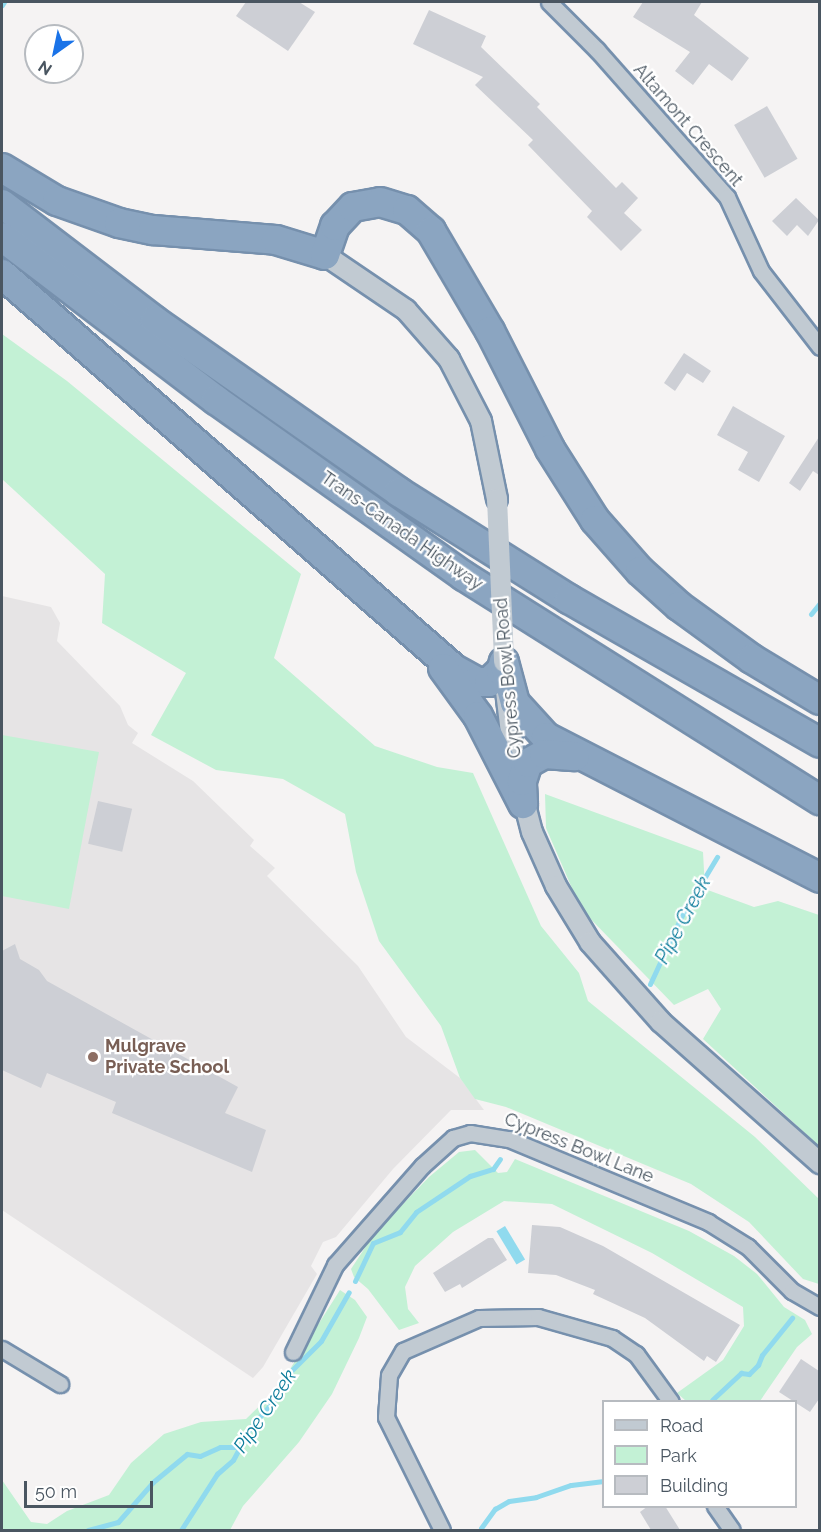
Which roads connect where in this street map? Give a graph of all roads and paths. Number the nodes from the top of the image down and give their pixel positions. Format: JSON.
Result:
{"nodes":[{"id":1,"x":549,"y":2,"type":"edge"},
{"id":2,"x":2,"y":168,"type":"edge"},
{"id":3,"x":2,"y":204,"type":"edge"},
{"id":4,"x":2,"y":237,"type":"edge"},
{"id":5,"x":325,"y":255,"type":"junction"},
{"id":6,"x":2,"y":274,"type":"edge"},
{"id":7,"x":819,"y":346,"type":"edge"},
{"id":8,"x":413,"y":632,"type":"junction"},
{"id":9,"x":504,"y":662,"type":"junction"},
{"id":10,"x":819,"y":700,"type":"edge"},
{"id":11,"x":819,"y":743,"type":"edge"},
{"id":12,"x":583,"y":758,"type":"junction"},
{"id":13,"x":819,"y":800,"type":"edge"},
{"id":14,"x":523,"y":804,"type":"junction"},
{"id":15,"x":819,"y":878,"type":"edge"},
{"id":16,"x":819,"y":1163,"type":"edge"},
{"id":17,"x":819,"y":1307,"type":"edge"},
{"id":18,"x":2,"y":1349,"type":"edge"},
{"id":19,"x":293,"y":1352,"type":"dead end"},
{"id":20,"x":60,"y":1384,"type":"dead end"},
{"id":21,"x":670,"y":1400,"type":"edge"},
{"id":22,"x":716,"y":1508,"type":"edge"},
{"id":23,"x":442,"y":1530,"type":"edge"},
{"id":24,"x":732,"y":1530,"type":"edge"}],
"edges":[{"from":1,"to":7,"type":"street","name":"Altamont Crescent"},
{"from":2,"to":5,"type":"highway"},
{"from":3,"to":11,"type":"highway","name":"Trans-Canada Highway"},
{"from":4,"to":13,"type":"highway","name":"Trans-Canada Highway"},
{"from":5,"to":9,"type":"street","name":"Cypress Bowl Road","bridge":true},
{"from":5,"to":10,"type":"highway"},
{"from":6,"to":8,"type":"highway"},
{"from":8,"to":9,"type":"highway"},
{"from":8,"to":14,"type":"highway"},
{"from":9,"to":12,"type":"highway"},
{"from":9,"to":14,"type":"street","name":"Cypress Bowl Road"},
{"from":12,"to":14,"type":"highway"},
{"from":12,"to":15,"type":"highway"},
{"from":14,"to":16,"type":"street","name":"Cypress Bowl Road"},
{"from":17,"to":19,"type":"street","name":"Cypress Bowl Lane"},
{"from":18,"to":20,"type":"street"},
{"from":21,"to":23,"type":"street"},
{"from":22,"to":24,"type":"street"}]}
